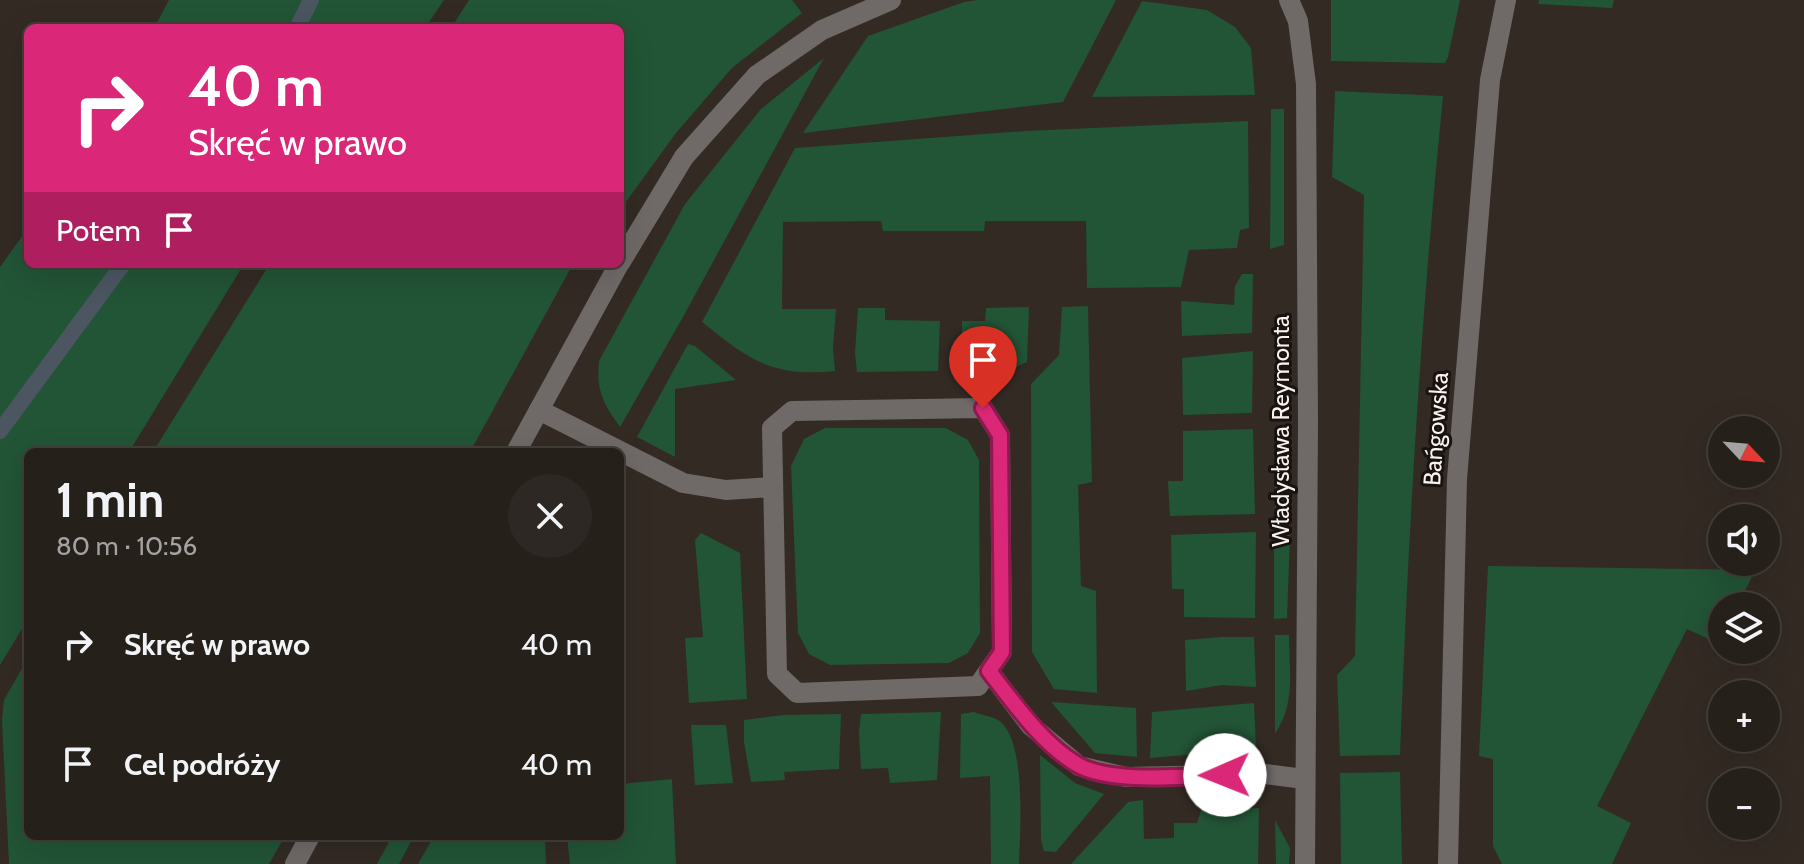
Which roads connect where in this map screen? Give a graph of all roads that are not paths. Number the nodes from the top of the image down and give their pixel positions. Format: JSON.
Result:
{"nodes":[{"id":1,"x":891,"y":0,"type":"edge"},
{"id":2,"x":1289,"y":0,"type":"edge"},
{"id":3,"x":1506,"y":0,"type":"edge"},
{"id":4,"x":624,"y":256,"type":"edge"},
{"id":5,"x":617,"y":268,"type":"edge"},
{"id":6,"x":539,"y":410,"type":"junction"},
{"id":7,"x":518,"y":448,"type":"edge"},
{"id":8,"x":614,"y":448,"type":"edge"},
{"id":9,"x":624,"y":453,"type":"edge"},
{"id":10,"x":772,"y":487,"type":"junction"},
{"id":11,"x":989,"y":671,"type":"junction"},
{"id":12,"x":1304,"y":779,"type":"junction"},
{"id":13,"x":308,"y":840,"type":"edge"},
{"id":14,"x":295,"y":864,"type":"edge"},
{"id":15,"x":1305,"y":864,"type":"edge"},
{"id":16,"x":1448,"y":864,"type":"edge"}],
"edges":[{"from":1,"to":4,"type":"street"},
{"from":2,"to":12,"type":"street","name":"Władysława Reymonta"},
{"from":3,"to":16,"type":"street","name":"Bańgowska"},
{"from":5,"to":6,"type":"street"},
{"from":6,"to":7,"type":"street"},
{"from":6,"to":8,"type":"street"},
{"from":9,"to":10,"type":"street"},
{"from":10,"to":11,"type":"street"},
{"from":10,"to":11,"type":"street"},
{"from":11,"to":12,"type":"street"},
{"from":12,"to":15,"type":"street","name":"Władysława Reymonta"},
{"from":13,"to":14,"type":"street"}]}
